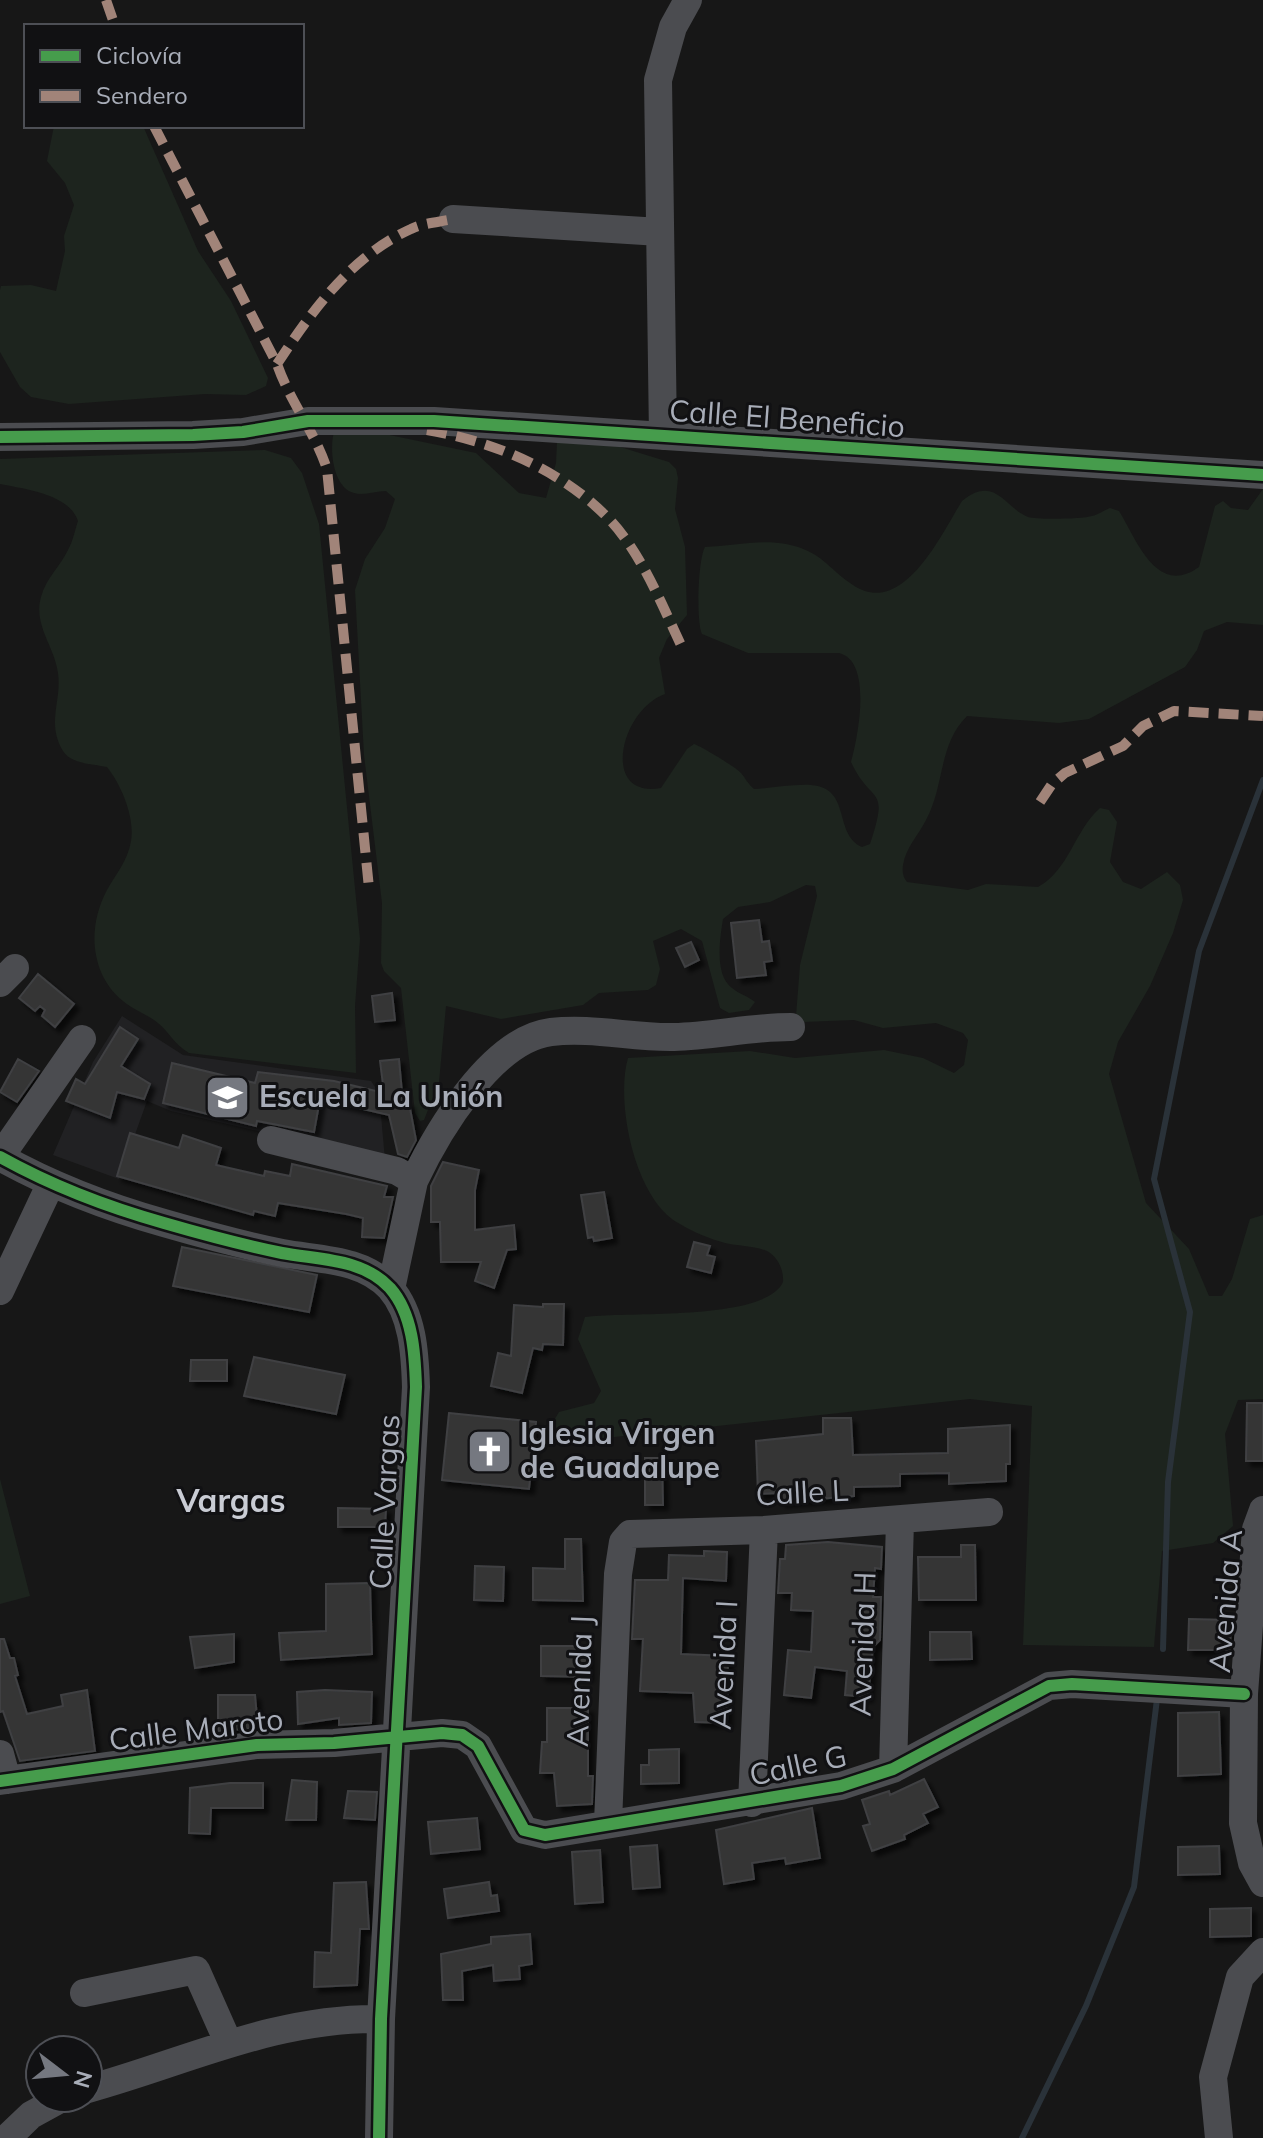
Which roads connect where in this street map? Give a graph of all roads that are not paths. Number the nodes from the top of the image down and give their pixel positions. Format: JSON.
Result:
{"nodes":[{"id":1,"x":688,"y":0,"type":"edge"},
{"id":2,"x":453,"y":219,"type":"dead end"},
{"id":3,"x":660,"y":232,"type":"junction"},
{"id":4,"x":663,"y":436,"type":"junction"},
{"id":5,"x":0,"y":437,"type":"edge"},
{"id":6,"x":1263,"y":475,"type":"edge"},
{"id":7,"x":791,"y":1027,"type":"dead end"},
{"id":8,"x":82,"y":1039,"type":"dead end"},
{"id":9,"x":271,"y":1140,"type":"dead end"},
{"id":10,"x":0,"y":1157,"type":"edge"},
{"id":11,"x":414,"y":1181,"type":"junction"},
{"id":12,"x":51,"y":1183,"type":"junction"},
{"id":13,"x":391,"y":1289,"type":"junction"},
{"id":14,"x":0,"y":1291,"type":"edge"},
{"id":15,"x":1262,"y":1511,"type":"edge"},
{"id":16,"x":989,"y":1512,"type":"dead end"},
{"id":17,"x":900,"y":1521,"type":"junction"},
{"id":18,"x":764,"y":1530,"type":"junction"},
{"id":19,"x":623,"y":1542,"type":"joint"},
{"id":20,"x":1244,"y":1694,"type":"junction"},
{"id":21,"x":399,"y":1737,"type":"junction"},
{"id":22,"x":893,"y":1769,"type":"junction"},
{"id":23,"x":2,"y":1771,"type":"edge"},
{"id":24,"x":752,"y":1803,"type":"junction"},
{"id":25,"x":608,"y":1823,"type":"junction"},
{"id":26,"x":1263,"y":1883,"type":"edge"},
{"id":27,"x":1263,"y":1952,"type":"edge"},
{"id":28,"x":84,"y":1993,"type":"dead end"},
{"id":29,"x":381,"y":2019,"type":"junction"},
{"id":30,"x":228,"y":2042,"type":"junction"},
{"id":31,"x":104,"y":2085,"type":"edge"},
{"id":32,"x":33,"y":2114,"type":"edge"},
{"id":33,"x":7,"y":2138,"type":"edge"},
{"id":34,"x":379,"y":2138,"type":"edge"},
{"id":35,"x":1219,"y":2138,"type":"edge"}],
"edges":[{"from":1,"to":3,"type":"street"},
{"from":2,"to":3,"type":"street"},
{"from":3,"to":4,"type":"street"},
{"from":4,"to":5,"type":"street","name":"Calle El Beneficio"},
{"from":4,"to":6,"type":"street","name":"Calle El Beneficio"},
{"from":7,"to":11,"type":"street"},
{"from":8,"to":10,"type":"street"},
{"from":9,"to":11,"type":"street"},
{"from":10,"to":12,"type":"street"},
{"from":11,"to":13,"type":"street"},
{"from":12,"to":13,"type":"street"},
{"from":12,"to":14,"type":"street"},
{"from":13,"to":21,"type":"street","name":"Calle Vargas"},
{"from":15,"to":20,"type":"street","name":"Avenida A"},
{"from":16,"to":17,"type":"street","name":"Calle L"},
{"from":17,"to":18,"type":"street","name":"Calle L"},
{"from":17,"to":22,"type":"street","name":"Avenida H"},
{"from":18,"to":19,"type":"street","name":"Calle L"},
{"from":18,"to":24,"type":"street","name":"Avenida I"},
{"from":19,"to":25,"type":"street","name":"Avenida J"},
{"from":20,"to":22,"type":"street","name":"Calle G"},
{"from":20,"to":26,"type":"street","name":"Avenida A"},
{"from":21,"to":23,"type":"street","name":"Calle Maroto"},
{"from":21,"to":25,"type":"street","name":"Calle G"},
{"from":21,"to":29,"type":"street","name":"Calle Vargas"},
{"from":22,"to":24,"type":"street","name":"Calle G"},
{"from":24,"to":25,"type":"street","name":"Calle G"},
{"from":27,"to":35,"type":"street"},
{"from":28,"to":30,"type":"street"},
{"from":29,"to":30,"type":"street"},
{"from":29,"to":34,"type":"street","name":"Calle Vargas"},
{"from":30,"to":31,"type":"street"},
{"from":32,"to":33,"type":"street"}]}
